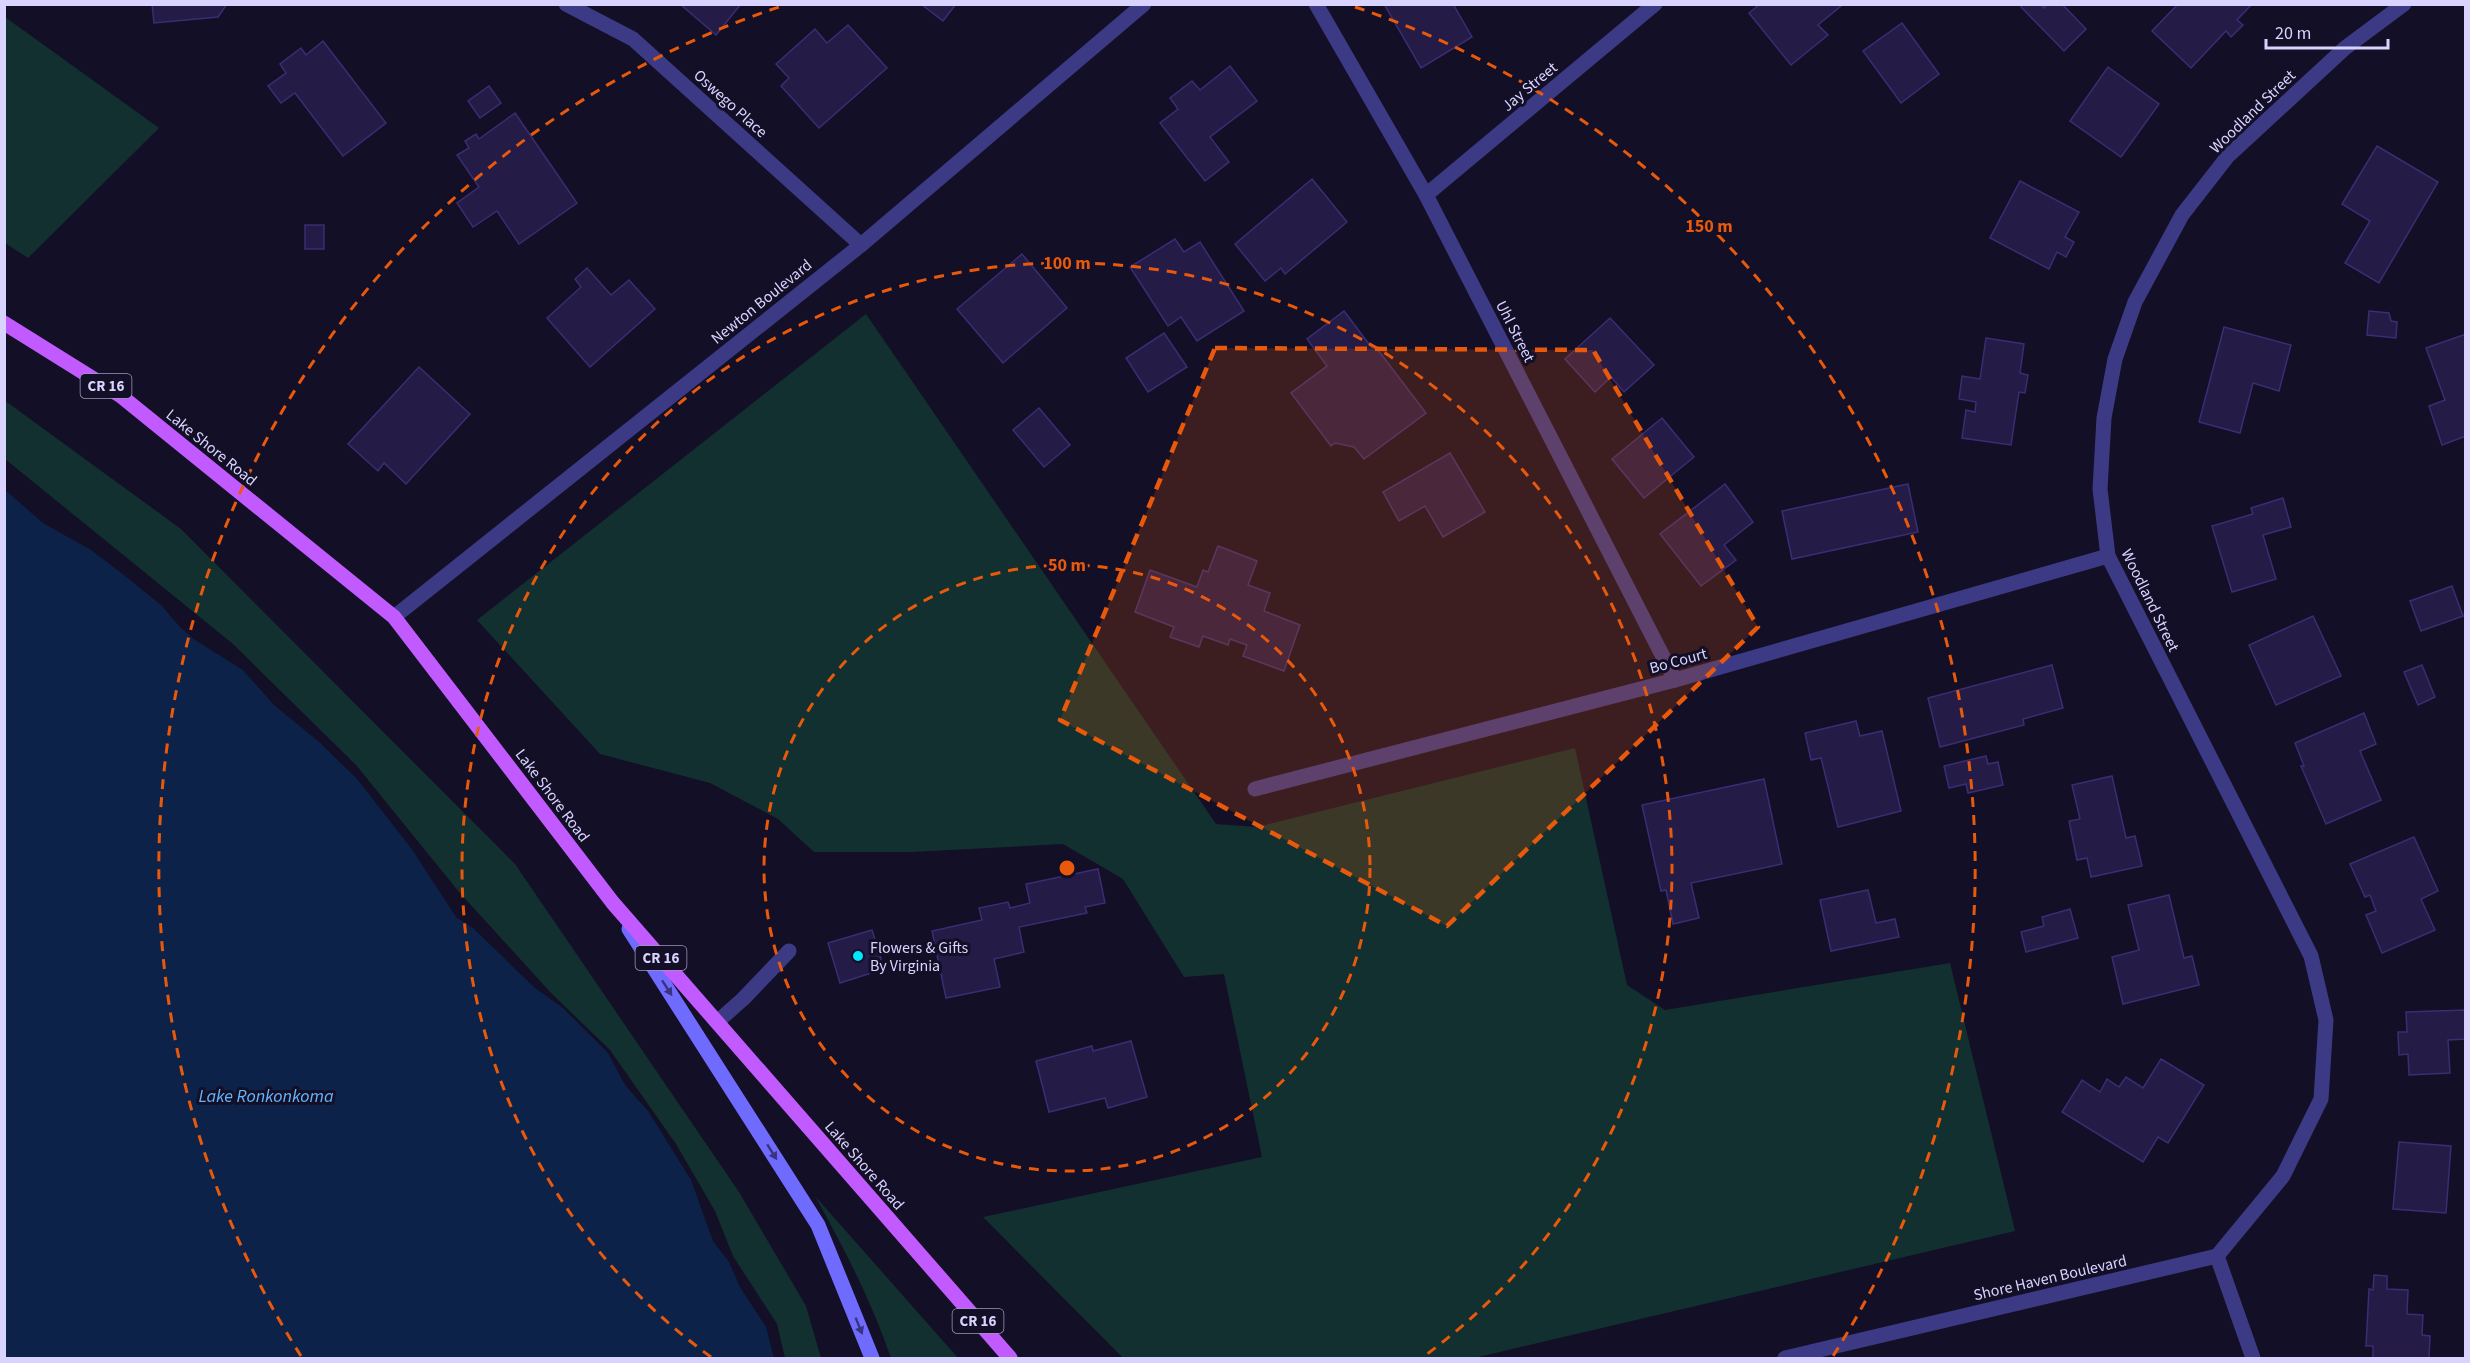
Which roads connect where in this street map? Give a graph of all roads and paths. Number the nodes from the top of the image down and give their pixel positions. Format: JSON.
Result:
{"nodes":[{"id":1,"x":566,"y":4,"type":"edge"},
{"id":2,"x":1144,"y":4,"type":"edge"},
{"id":3,"x":1316,"y":4,"type":"edge"},
{"id":4,"x":1655,"y":4,"type":"edge"},
{"id":5,"x":2404,"y":4,"type":"edge"},
{"id":6,"x":1426,"y":195,"type":"junction"},
{"id":7,"x":861,"y":245,"type":"junction"},
{"id":8,"x":4,"y":323,"type":"edge"},
{"id":9,"x":2108,"y":556,"type":"junction"},
{"id":10,"x":394,"y":617,"type":"junction"},
{"id":11,"x":1675,"y":680,"type":"junction"},
{"id":12,"x":1255,"y":789,"type":"dead end"},
{"id":13,"x":613,"y":903,"type":"junction"},
{"id":14,"x":789,"y":951,"type":"dead end"},
{"id":15,"x":717,"y":1022,"type":"junction"},
{"id":16,"x":2217,"y":1256,"type":"junction"},
{"id":17,"x":872,"y":1359,"type":"edge"},
{"id":18,"x":1010,"y":1359,"type":"edge"},
{"id":19,"x":1785,"y":1359,"type":"edge"},
{"id":20,"x":2253,"y":1359,"type":"edge"}],
"edges":[{"from":1,"to":7,"type":"street","name":"Oswego Place"},
{"from":2,"to":7,"type":"street","name":"Newton Boulevard"},
{"from":3,"to":6,"type":"street","name":"Uhl Street"},
{"from":4,"to":6,"type":"street","name":"Jay Street"},
{"from":5,"to":9,"type":"street","name":"Woodland Street"},
{"from":6,"to":11,"type":"street","name":"Uhl Street"},
{"from":7,"to":10,"type":"street","name":"Newton Boulevard"},
{"from":8,"to":10,"type":"main road","name":"Lake Shore Road","number":"CR 16"},
{"from":9,"to":11,"type":"street","name":"Bo Court"},
{"from":9,"to":16,"type":"street","name":"Woodland Street"},
{"from":10,"to":13,"type":"main road","name":"Lake Shore Road","number":"CR 16"},
{"from":11,"to":12,"type":"street","name":"Bo Court"},
{"from":13,"to":15,"type":"main road","name":"Lake Shore Road","number":"CR 16"},
{"from":13,"to":17,"type":"main road","one_way":true},
{"from":14,"to":15,"type":"street"},
{"from":15,"to":18,"type":"main road","name":"Lake Shore Road","number":"CR 16"},
{"from":16,"to":19,"type":"street","name":"Shore Haven Boulevard"},
{"from":16,"to":20,"type":"street"}]}
